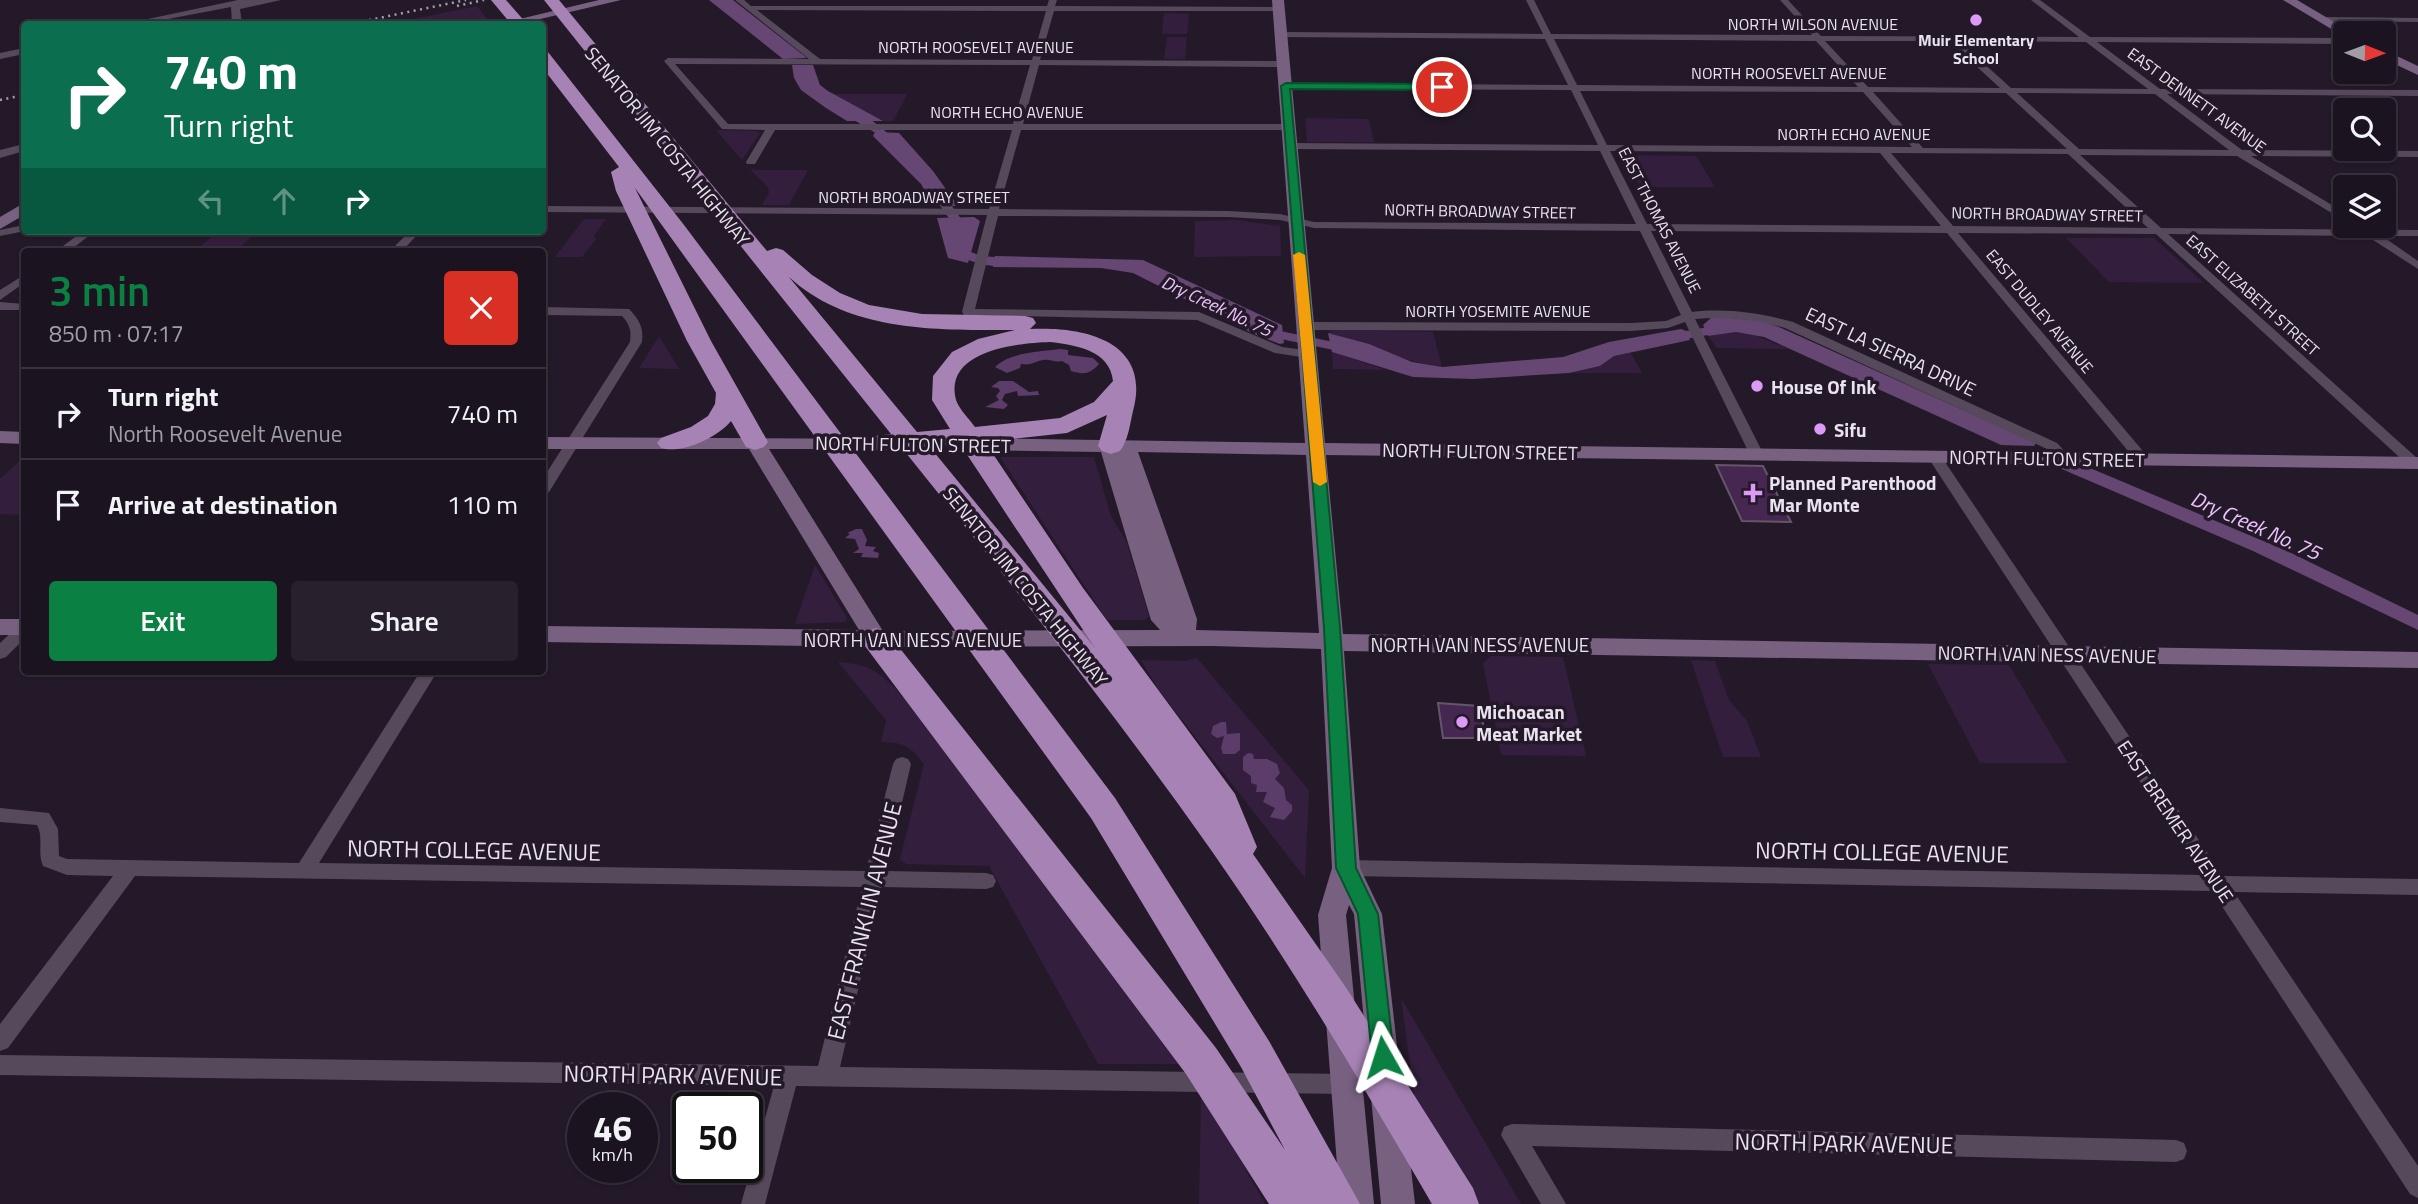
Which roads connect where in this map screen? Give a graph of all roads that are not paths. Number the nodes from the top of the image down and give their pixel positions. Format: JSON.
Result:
{"nodes":[{"id":1,"x":276,"y":0,"type":"edge"},
{"id":2,"x":498,"y":0,"type":"edge"},
{"id":3,"x":551,"y":0,"type":"edge"},
{"id":4,"x":615,"y":0,"type":"edge"},
{"id":5,"x":739,"y":0,"type":"edge"},
{"id":6,"x":1530,"y":0,"type":"edge"},
{"id":7,"x":1784,"y":0,"type":"edge"},
{"id":8,"x":2035,"y":0,"type":"edge"},
{"id":9,"x":2289,"y":0,"type":"edge"},
{"id":10,"x":240,"y":4,"type":"edge"},
{"id":11,"x":1052,"y":4,"type":"edge"},
{"id":12,"x":1279,"y":5,"type":"edge"},
{"id":13,"x":748,"y":8,"type":"junction"},
{"id":14,"x":2323,"y":19,"type":"junction"},
{"id":15,"x":2418,"y":20,"type":"edge"},
{"id":16,"x":146,"y":21,"type":"edge"},
{"id":17,"x":169,"y":21,"type":"edge"},
{"id":18,"x":516,"y":21,"type":"edge"},
{"id":19,"x":519,"y":21,"type":"edge"},
{"id":20,"x":2333,"y":25,"type":"edge"},
{"id":21,"x":1282,"y":35,"type":"junction"},
{"id":22,"x":1547,"y":37,"type":"junction"},
{"id":23,"x":1817,"y":38,"type":"junction"},
{"id":24,"x":1950,"y":38,"type":"junction"},
{"id":25,"x":2088,"y":40,"type":"junction"},
{"id":26,"x":2333,"y":41,"type":"edge"},
{"id":27,"x":21,"y":46,"type":"edge"},
{"id":28,"x":0,"y":50,"type":"edge"},
{"id":29,"x":21,"y":52,"type":"edge"},
{"id":30,"x":0,"y":56,"type":"edge"},
{"id":31,"x":546,"y":60,"type":"edge"},
{"id":32,"x":2396,"y":60,"type":"edge"},
{"id":33,"x":818,"y":62,"type":"junction"},
{"id":34,"x":1037,"y":63,"type":"junction"},
{"id":35,"x":1284,"y":64,"type":"junction"},
{"id":36,"x":2414,"y":68,"type":"edge"},
{"id":37,"x":2418,"y":77,"type":"edge"},
{"id":38,"x":1286,"y":86,"type":"junction"},
{"id":39,"x":1573,"y":88,"type":"junction"},
{"id":40,"x":1865,"y":89,"type":"junction"},
{"id":41,"x":2008,"y":91,"type":"junction"},
{"id":42,"x":2159,"y":92,"type":"junction"},
{"id":43,"x":2418,"y":93,"type":"edge"},
{"id":44,"x":725,"y":127,"type":"joint"},
{"id":45,"x":772,"y":127,"type":"junction"},
{"id":46,"x":1289,"y":127,"type":"junction"},
{"id":47,"x":1017,"y":128,"type":"junction"},
{"id":48,"x":1290,"y":146,"type":"junction"},
{"id":49,"x":614,"y":148,"type":"junction"},
{"id":50,"x":1604,"y":148,"type":"junction"},
{"id":51,"x":21,"y":149,"type":"edge"},
{"id":52,"x":1883,"y":150,"type":"junction"},
{"id":53,"x":1920,"y":150,"type":"junction"},
{"id":54,"x":2073,"y":151,"type":"junction"},
{"id":55,"x":0,"y":153,"type":"edge"},
{"id":56,"x":2240,"y":153,"type":"junction"},
{"id":57,"x":2418,"y":154,"type":"edge"},
{"id":58,"x":751,"y":162,"type":"dead end"},
{"id":59,"x":546,"y":209,"type":"edge"},
{"id":60,"x":21,"y":210,"type":"edge"},
{"id":61,"x":2333,"y":211,"type":"edge"},
{"id":62,"x":993,"y":213,"type":"junction"},
{"id":63,"x":1297,"y":220,"type":"junction"},
{"id":64,"x":0,"y":225,"type":"edge"},
{"id":65,"x":744,"y":228,"type":"junction"},
{"id":66,"x":1644,"y":228,"type":"junction"},
{"id":67,"x":21,"y":229,"type":"edge"},
{"id":68,"x":1951,"y":229,"type":"junction"},
{"id":69,"x":2159,"y":231,"type":"junction"},
{"id":70,"x":0,"y":233,"type":"edge"},
{"id":71,"x":2333,"y":233,"type":"edge"},
{"id":72,"x":2396,"y":233,"type":"edge"},
{"id":73,"x":2418,"y":233,"type":"edge"},
{"id":74,"x":84,"y":235,"type":"edge"},
{"id":75,"x":412,"y":235,"type":"edge"},
{"id":76,"x":2377,"y":238,"type":"edge"},
{"id":77,"x":67,"y":248,"type":"edge"},
{"id":78,"x":399,"y":248,"type":"edge"},
{"id":79,"x":2418,"y":266,"type":"edge"},
{"id":80,"x":21,"y":280,"type":"edge"},
{"id":81,"x":0,"y":296,"type":"edge"},
{"id":82,"x":0,"y":306,"type":"edge"},
{"id":83,"x":21,"y":307,"type":"edge"},
{"id":84,"x":546,"y":311,"type":"edge"},
{"id":85,"x":1694,"y":327,"type":"junction"},
{"id":86,"x":1306,"y":339,"type":"junction"},
{"id":87,"x":1124,"y":383,"type":"junction"},
{"id":88,"x":728,"y":393,"type":"junction"},
{"id":89,"x":0,"y":437,"type":"edge"},
{"id":90,"x":21,"y":438,"type":"edge"},
{"id":91,"x":755,"y":442,"type":"junction"},
{"id":92,"x":546,"y":443,"type":"edge"},
{"id":93,"x":573,"y":443,"type":"junction"},
{"id":94,"x":670,"y":443,"type":"junction"},
{"id":95,"x":867,"y":443,"type":"junction"},
{"id":96,"x":1119,"y":446,"type":"junction"},
{"id":97,"x":1317,"y":448,"type":"junction"},
{"id":98,"x":1758,"y":455,"type":"junction"},
{"id":99,"x":1934,"y":456,"type":"junction"},
{"id":100,"x":2039,"y":458,"type":"joint"},
{"id":101,"x":2064,"y":459,"type":"junction"},
{"id":102,"x":2143,"y":460,"type":"junction"},
{"id":103,"x":2416,"y":463,"type":"edge"},
{"id":104,"x":546,"y":486,"type":"edge"},
{"id":105,"x":0,"y":627,"type":"edge"},
{"id":106,"x":21,"y":629,"type":"edge"},
{"id":107,"x":21,"y":632,"type":"edge"},
{"id":108,"x":546,"y":634,"type":"edge"},
{"id":109,"x":876,"y":639,"type":"junction"},
{"id":110,"x":1183,"y":639,"type":"junction"},
{"id":111,"x":1333,"y":642,"type":"junction"},
{"id":112,"x":0,"y":653,"type":"edge"},
{"id":113,"x":2065,"y":654,"type":"junction"},
{"id":114,"x":2418,"y":660,"type":"edge"},
{"id":115,"x":427,"y":675,"type":"edge"},
{"id":116,"x":1123,"y":687,"type":"junction"},
{"id":117,"x":902,"y":764,"type":"dead end"},
{"id":118,"x":0,"y":815,"type":"edge"},
{"id":119,"x":1346,"y":868,"type":"junction"},
{"id":120,"x":129,"y":869,"type":"junction"},
{"id":121,"x":303,"y":872,"type":"junction"},
{"id":122,"x":873,"y":880,"type":"junction"},
{"id":123,"x":986,"y":881,"type":"dead end"},
{"id":124,"x":2217,"y":883,"type":"junction"},
{"id":125,"x":2418,"y":887,"type":"edge"},
{"id":126,"x":0,"y":1041,"type":"edge"},
{"id":127,"x":0,"y":1065,"type":"edge"},
{"id":128,"x":788,"y":1077,"type":"junction"},
{"id":129,"x":826,"y":1078,"type":"junction"},
{"id":130,"x":1346,"y":1084,"type":"junction"},
{"id":131,"x":2176,"y":1151,"type":"dead end"},
{"id":132,"x":2418,"y":1186,"type":"edge"},
{"id":133,"x":753,"y":1204,"type":"edge"},
{"id":134,"x":1295,"y":1204,"type":"edge"},
{"id":135,"x":1338,"y":1204,"type":"edge"},
{"id":136,"x":1357,"y":1204,"type":"edge"},
{"id":137,"x":1398,"y":1204,"type":"edge"},
{"id":138,"x":1457,"y":1204,"type":"edge"},
{"id":139,"x":1554,"y":1204,"type":"edge"}],
"edges":[{"from":1,"to":10,"type":"street"},
{"from":2,"to":18,"type":"highway"},
{"from":3,"to":65,"type":"highway","name":"SENATOR JIM COSTA HIGHWAY"},
{"from":4,"to":19,"type":"main road"},
{"from":5,"to":13,"type":"street"},
{"from":6,"to":22,"type":"street","name":"EAST THOMAS AVENUE"},
{"from":7,"to":23,"type":"street"},
{"from":8,"to":25,"type":"street","name":"EAST DENNETT AVENUE"},
{"from":9,"to":14,"type":"main road"},
{"from":10,"to":16,"type":"street"},
{"from":10,"to":17,"type":"street"},
{"from":11,"to":12,"type":"street"},
{"from":11,"to":13,"type":"street"},
{"from":11,"to":34,"type":"street"},
{"from":12,"to":21,"type":"main road"},
{"from":13,"to":33,"type":"street"},
{"from":14,"to":15,"type":"street"},
{"from":14,"to":20,"type":"main road"},
{"from":21,"to":22,"type":"street","name":"NORTH WILSON AVENUE"},
{"from":21,"to":35,"type":"main road"},
{"from":22,"to":23,"type":"street","name":"NORTH WILSON AVENUE"},
{"from":22,"to":39,"type":"street","name":"EAST THOMAS AVENUE"},
{"from":23,"to":24,"type":"street","name":"NORTH WILSON AVENUE"},
{"from":23,"to":40,"type":"street"},
{"from":24,"to":25,"type":"street","name":"NORTH WILSON AVENUE"},
{"from":24,"to":41,"type":"street","name":"EAST ELIZABETH STREET"},
{"from":25,"to":26,"type":"street","name":"NORTH WILSON AVENUE"},
{"from":25,"to":42,"type":"street","name":"EAST DENNETT AVENUE"},
{"from":27,"to":28,"type":"street"},
{"from":29,"to":30,"type":"street"},
{"from":31,"to":49,"type":"highway"},
{"from":32,"to":36,"type":"main road"},
{"from":33,"to":34,"type":"street","name":"NORTH ROOSEVELT AVENUE"},
{"from":33,"to":44,"type":"street","name":"NORTH ROOSEVELT AVENUE"},
{"from":34,"to":35,"type":"street","name":"NORTH ROOSEVELT AVENUE"},
{"from":34,"to":47,"type":"street"},
{"from":35,"to":38,"type":"main road"},
{"from":36,"to":37,"type":"main road"},
{"from":38,"to":39,"type":"street","name":"NORTH ROOSEVELT AVENUE"},
{"from":38,"to":46,"type":"main road"},
{"from":39,"to":40,"type":"street","name":"NORTH ROOSEVELT AVENUE"},
{"from":39,"to":50,"type":"street","name":"EAST THOMAS AVENUE"},
{"from":40,"to":41,"type":"street","name":"NORTH ROOSEVELT AVENUE"},
{"from":40,"to":53,"type":"street"},
{"from":41,"to":42,"type":"street","name":"NORTH ROOSEVELT AVENUE"},
{"from":41,"to":54,"type":"street","name":"EAST ELIZABETH STREET"},
{"from":42,"to":43,"type":"street","name":"NORTH ROOSEVELT AVENUE"},
{"from":42,"to":56,"type":"street","name":"EAST DENNETT AVENUE"},
{"from":44,"to":45,"type":"street","name":"NORTH ECHO AVENUE"},
{"from":45,"to":47,"type":"street","name":"NORTH ECHO AVENUE"},
{"from":45,"to":58,"type":"street"},
{"from":46,"to":47,"type":"street","name":"NORTH ECHO AVENUE"},
{"from":46,"to":48,"type":"main road"},
{"from":47,"to":62,"type":"street"},
{"from":48,"to":50,"type":"street","name":"NORTH ECHO AVENUE"},
{"from":48,"to":63,"type":"main road"},
{"from":49,"to":88,"type":"highway"},
{"from":49,"to":135,"type":"highway"},
{"from":50,"to":52,"type":"street","name":"NORTH ECHO AVENUE"},
{"from":50,"to":66,"type":"street","name":"EAST THOMAS AVENUE"},
{"from":51,"to":55,"type":"street"},
{"from":52,"to":53,"type":"street","name":"NORTH ECHO AVENUE"},
{"from":52,"to":68,"type":"street","name":"EAST DUDLEY AVENUE"},
{"from":53,"to":54,"type":"street","name":"NORTH ECHO AVENUE"},
{"from":54,"to":56,"type":"street","name":"NORTH ECHO AVENUE"},
{"from":54,"to":69,"type":"street","name":"EAST ELIZABETH STREET"},
{"from":56,"to":57,"type":"street","name":"NORTH ECHO AVENUE"},
{"from":56,"to":61,"type":"street","name":"EAST DENNETT AVENUE"},
{"from":59,"to":62,"type":"street","name":"NORTH BROADWAY STREET"},
{"from":60,"to":64,"type":"main road"},
{"from":62,"to":63,"type":"street","name":"NORTH BROADWAY STREET"},
{"from":62,"to":86,"type":"street","name":"NORTH YOSEMITE AVENUE"},
{"from":63,"to":66,"type":"street","name":"NORTH BROADWAY STREET"},
{"from":63,"to":86,"type":"main road"},
{"from":65,"to":96,"type":"highway"},
{"from":65,"to":116,"type":"highway","name":"SENATOR JIM COSTA HIGHWAY"},
{"from":66,"to":68,"type":"street","name":"NORTH BROADWAY STREET"},
{"from":66,"to":85,"type":"street","name":"EAST THOMAS AVENUE"},
{"from":67,"to":70,"type":"street"},
{"from":68,"to":69,"type":"street","name":"NORTH BROADWAY STREET"},
{"from":68,"to":102,"type":"street","name":"EAST DUDLEY AVENUE"},
{"from":69,"to":71,"type":"street","name":"NORTH BROADWAY STREET"},
{"from":69,"to":103,"type":"street","name":"EAST ELIZABETH STREET"},
{"from":72,"to":73,"type":"street","name":"NORTH BROADWAY STREET"},
{"from":74,"to":77,"type":"street"},
{"from":75,"to":78,"type":"street"},
{"from":76,"to":79,"type":"street"},
{"from":80,"to":81,"type":"street"},
{"from":82,"to":83,"type":"street"},
{"from":84,"to":93,"type":"street"},
{"from":85,"to":86,"type":"street","name":"NORTH YOSEMITE AVENUE"},
{"from":85,"to":98,"type":"street","name":"EAST THOMAS AVENUE"},
{"from":85,"to":101,"type":"street","name":"EAST LA SIERRA DRIVE"},
{"from":86,"to":97,"type":"main road"},
{"from":87,"to":95,"type":"highway"},
{"from":87,"to":96,"type":"highway"},
{"from":87,"to":116,"type":"highway"},
{"from":88,"to":91,"type":"highway"},
{"from":88,"to":94,"type":"highway"},
{"from":89,"to":90,"type":"main road"},
{"from":91,"to":94,"type":"main road","name":"NORTH FULTON STREET"},
{"from":91,"to":95,"type":"main road","name":"NORTH FULTON STREET"},
{"from":91,"to":109,"type":"main road"},
{"from":92,"to":93,"type":"main road","name":"NORTH FULTON STREET"},
{"from":93,"to":94,"type":"main road","name":"NORTH FULTON STREET"},
{"from":93,"to":104,"type":"street"},
{"from":95,"to":96,"type":"main road","name":"NORTH FULTON STREET"},
{"from":96,"to":97,"type":"main road","name":"NORTH FULTON STREET"},
{"from":96,"to":110,"type":"main road"},
{"from":97,"to":98,"type":"main road","name":"NORTH FULTON STREET"},
{"from":97,"to":111,"type":"main road"},
{"from":98,"to":99,"type":"main road","name":"NORTH FULTON STREET"},
{"from":99,"to":100,"type":"main road","name":"NORTH FULTON STREET"},
{"from":99,"to":113,"type":"street","name":"EAST BREMER AVENUE"},
{"from":100,"to":101,"type":"main road","name":"NORTH FULTON STREET"},
{"from":101,"to":102,"type":"main road","name":"NORTH FULTON STREET"},
{"from":102,"to":103,"type":"main road","name":"NORTH FULTON STREET"},
{"from":105,"to":106,"type":"main road"},
{"from":107,"to":112,"type":"street"},
{"from":108,"to":109,"type":"main road","name":"NORTH VAN NESS AVENUE"},
{"from":109,"to":110,"type":"main road","name":"NORTH VAN NESS AVENUE"},
{"from":109,"to":134,"type":"highway"},
{"from":110,"to":111,"type":"main road","name":"NORTH VAN NESS AVENUE"},
{"from":111,"to":113,"type":"main road","name":"NORTH VAN NESS AVENUE"},
{"from":111,"to":119,"type":"main road"},
{"from":113,"to":114,"type":"main road","name":"NORTH VAN NESS AVENUE"},
{"from":113,"to":124,"type":"street","name":"EAST BREMER AVENUE"},
{"from":115,"to":121,"type":"street"},
{"from":116,"to":138,"type":"highway","name":"SENATOR JIM COSTA HIGHWAY"},
{"from":117,"to":122,"type":"street","name":"EAST FRANKLIN AVENUE"},
{"from":118,"to":120,"type":"street","name":"NORTH COLLEGE AVENUE"},
{"from":119,"to":124,"type":"street","name":"NORTH COLLEGE AVENUE"},
{"from":119,"to":130,"type":"main road"},
{"from":119,"to":137,"type":"main road"},
{"from":120,"to":121,"type":"street","name":"NORTH COLLEGE AVENUE"},
{"from":120,"to":126,"type":"street"},
{"from":121,"to":122,"type":"street","name":"NORTH COLLEGE AVENUE"},
{"from":122,"to":123,"type":"street","name":"NORTH COLLEGE AVENUE"},
{"from":122,"to":129,"type":"street","name":"EAST FRANKLIN AVENUE"},
{"from":124,"to":125,"type":"street","name":"NORTH COLLEGE AVENUE"},
{"from":124,"to":132,"type":"street","name":"EAST BREMER AVENUE"},
{"from":127,"to":128,"type":"street","name":"NORTH PARK AVENUE"},
{"from":128,"to":129,"type":"street","name":"NORTH PARK AVENUE"},
{"from":128,"to":133,"type":"street"},
{"from":129,"to":130,"type":"street","name":"NORTH PARK AVENUE"},
{"from":130,"to":136,"type":"main road"},
{"from":131,"to":139,"type":"street","name":"NORTH PARK AVENUE"}]}
